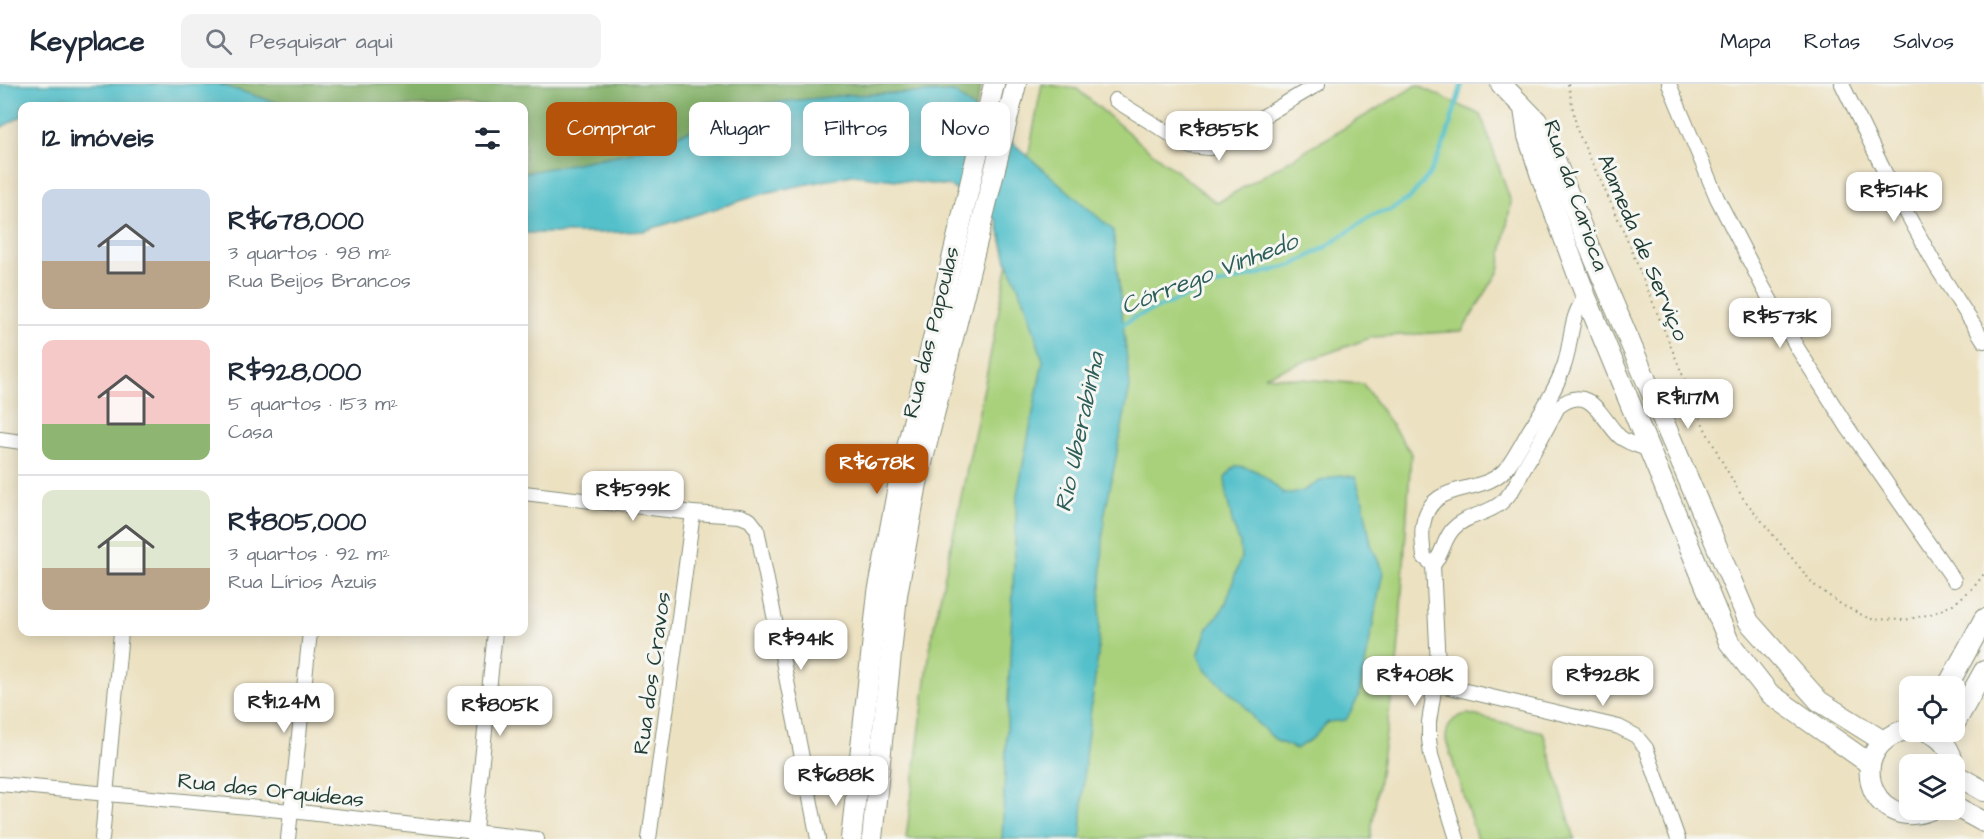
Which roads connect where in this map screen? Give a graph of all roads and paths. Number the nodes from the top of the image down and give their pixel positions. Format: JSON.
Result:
{"nodes":[{"id":1,"x":994,"y":84,"type":"edge"},
{"id":2,"x":1016,"y":84,"type":"edge"},
{"id":3,"x":1318,"y":84,"type":"edge"},
{"id":4,"x":1568,"y":84,"type":"edge"},
{"id":5,"x":1669,"y":84,"type":"edge"},
{"id":6,"x":1842,"y":84,"type":"edge"},
{"id":7,"x":1502,"y":85,"type":"edge"},
{"id":8,"x":1115,"y":100,"type":"dead end"},
{"id":9,"x":1524,"y":108,"type":"junction"},
{"id":10,"x":1586,"y":297,"type":"junction"},
{"id":11,"x":1984,"y":341,"type":"edge"},
{"id":12,"x":1536,"y":433,"type":"junction"},
{"id":13,"x":0,"y":440,"type":"edge"},
{"id":14,"x":18,"y":442,"type":"edge"},
{"id":15,"x":1650,"y":450,"type":"junction"},
{"id":16,"x":528,"y":493,"type":"edge"},
{"id":17,"x":693,"y":513,"type":"junction"},
{"id":18,"x":1433,"y":565,"type":"junction"},
{"id":19,"x":1984,"y":574,"type":"edge"},
{"id":20,"x":1954,"y":580,"type":"dead end"},
{"id":21,"x":1984,"y":620,"type":"edge"},
{"id":22,"x":121,"y":636,"type":"edge"},
{"id":23,"x":310,"y":636,"type":"edge"},
{"id":24,"x":495,"y":636,"type":"edge"},
{"id":25,"x":1984,"y":671,"type":"edge"},
{"id":26,"x":1953,"y":676,"type":"edge"},
{"id":27,"x":1436,"y":684,"type":"junction"},
{"id":28,"x":1965,"y":705,"type":"edge"},
{"id":29,"x":1899,"y":732,"type":"edge"},
{"id":30,"x":1882,"y":741,"type":"junction"},
{"id":31,"x":1870,"y":764,"type":"junction"},
{"id":32,"x":1965,"y":780,"type":"edge"},
{"id":33,"x":0,"y":784,"type":"edge"},
{"id":34,"x":1984,"y":791,"type":"edge"},
{"id":35,"x":106,"y":795,"type":"junction"},
{"id":36,"x":291,"y":811,"type":"junction"},
{"id":37,"x":1899,"y":812,"type":"edge"},
{"id":38,"x":1965,"y":812,"type":"edge"},
{"id":39,"x":1984,"y":822,"type":"edge"},
{"id":40,"x":475,"y":835,"type":"edge"},
{"id":41,"x":102,"y":839,"type":"edge"},
{"id":42,"x":288,"y":839,"type":"edge"},
{"id":43,"x":537,"y":839,"type":"edge"},
{"id":44,"x":650,"y":839,"type":"edge"},
{"id":45,"x":818,"y":839,"type":"edge"},
{"id":46,"x":851,"y":839,"type":"edge"},
{"id":47,"x":873,"y":839,"type":"edge"},
{"id":48,"x":1457,"y":839,"type":"edge"},
{"id":49,"x":1678,"y":839,"type":"edge"}],
"edges":[{"from":1,"to":46,"type":"street"},
{"from":2,"to":47,"type":"street","name":"Rua das Papoulas"},
{"from":3,"to":8,"type":"street"},
{"from":4,"to":19,"type":"path","name":"Alameda de Serviço"},
{"from":5,"to":20,"type":"street"},
{"from":6,"to":11,"type":"street"},
{"from":7,"to":9,"type":"street"},
{"from":9,"to":10,"type":"street","name":"Rua da Carioca"},
{"from":9,"to":30,"type":"street","name":"Rua da Carioca"},
{"from":10,"to":12,"type":"street"},
{"from":10,"to":15,"type":"street","name":"Rua da Carioca"},
{"from":12,"to":15,"type":"street"},
{"from":12,"to":18,"type":"street"},
{"from":12,"to":18,"type":"street"},
{"from":13,"to":14,"type":"street"},
{"from":15,"to":31,"type":"street","name":"Rua da Carioca"},
{"from":16,"to":17,"type":"street"},
{"from":17,"to":44,"type":"street","name":"Rua dos Cravos"},
{"from":17,"to":45,"type":"street"},
{"from":18,"to":27,"type":"street"},
{"from":21,"to":26,"type":"street"},
{"from":22,"to":35,"type":"street"},
{"from":23,"to":36,"type":"street"},
{"from":24,"to":40,"type":"street"},
{"from":25,"to":28,"type":"street"},
{"from":27,"to":48,"type":"street"},
{"from":27,"to":49,"type":"street"},
{"from":29,"to":30,"type":"street"},
{"from":30,"to":31,"type":"street"},
{"from":31,"to":37,"type":"street"},
{"from":32,"to":34,"type":"street"},
{"from":33,"to":35,"type":"street","name":"Rua das Orquídeas"},
{"from":35,"to":36,"type":"street","name":"Rua das Orquídeas"},
{"from":35,"to":41,"type":"street"},
{"from":36,"to":40,"type":"street","name":"Rua das Orquídeas"},
{"from":36,"to":42,"type":"street"},
{"from":38,"to":39,"type":"street"},
{"from":40,"to":43,"type":"street","name":"Rua das Orquídeas"}]}
